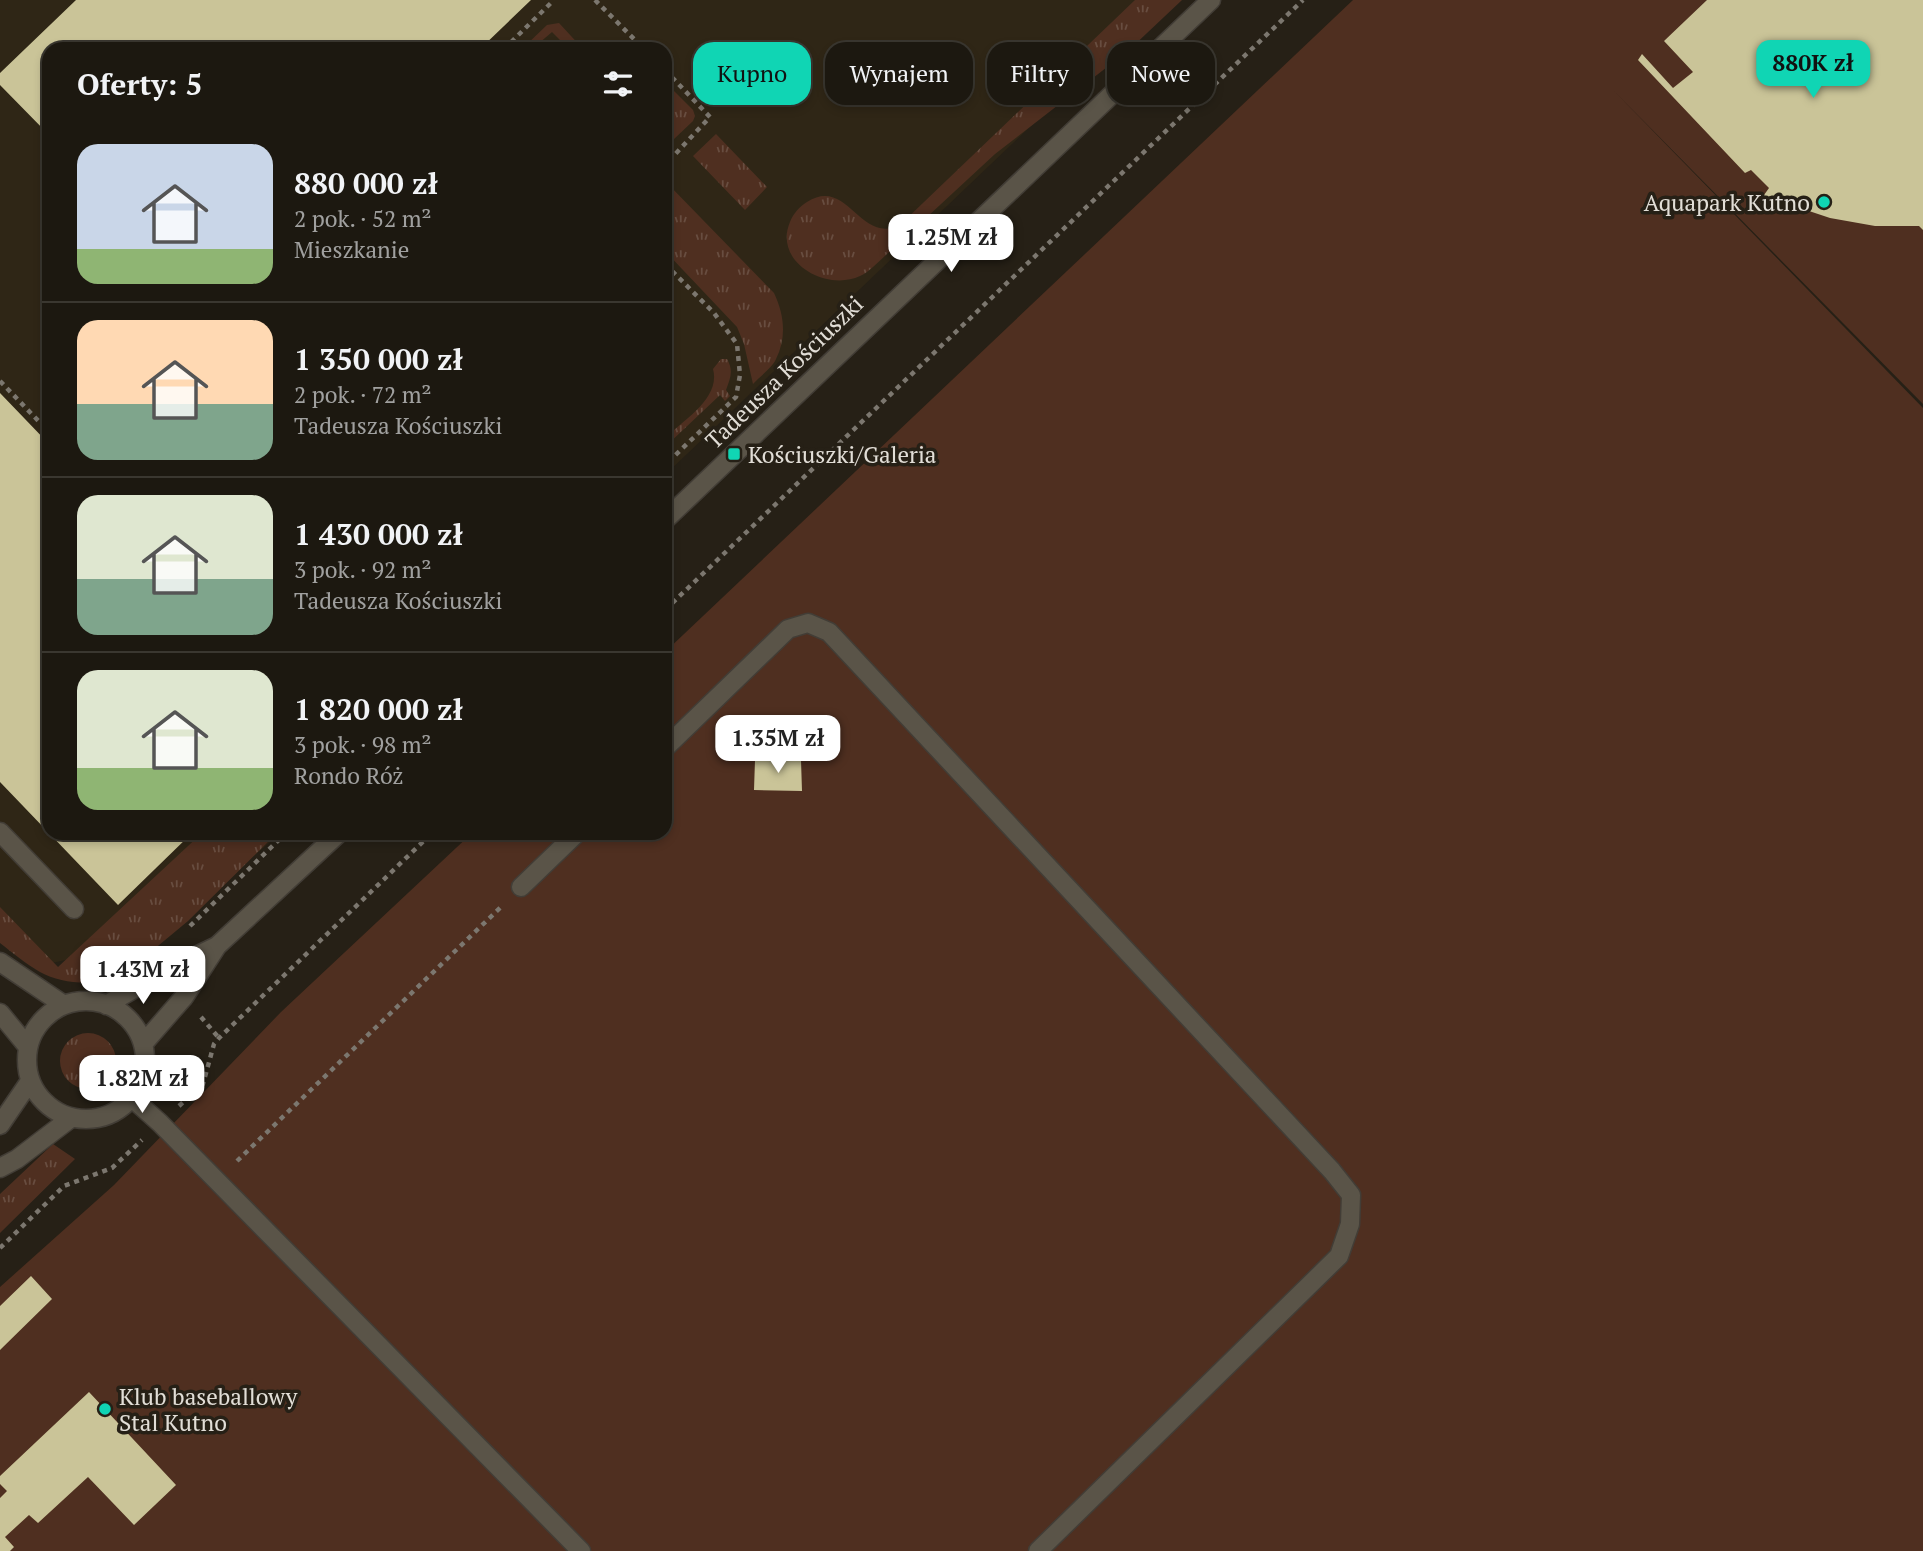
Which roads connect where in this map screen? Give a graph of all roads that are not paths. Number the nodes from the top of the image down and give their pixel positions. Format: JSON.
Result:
{"nodes":[{"id":1,"x":1211,"y":0,"type":"edge"},
{"id":2,"x":672,"y":513,"type":"edge"},
{"id":3,"x":672,"y":741,"type":"edge"},
{"id":4,"x":0,"y":832,"type":"edge"},
{"id":5,"x":331,"y":840,"type":"edge"},
{"id":6,"x":570,"y":840,"type":"edge"},
{"id":7,"x":521,"y":887,"type":"road end"},
{"id":8,"x":74,"y":909,"type":"dead end"},
{"id":9,"x":217,"y":946,"type":"junction"},
{"id":10,"x":0,"y":962,"type":"edge"},
{"id":11,"x":64,"y":1005,"type":"junction"},
{"id":12,"x":106,"y":1005,"type":"junction"},
{"id":13,"x":0,"y":1013,"type":"edge"},
{"id":14,"x":143,"y":1044,"type":"junction"},
{"id":15,"x":28,"y":1047,"type":"junction"},
{"id":16,"x":30,"y":1081,"type":"junction"},
{"id":17,"x":132,"y":1098,"type":"junction"},
{"id":18,"x":71,"y":1118,"type":"junction"},
{"id":19,"x":0,"y":1125,"type":"edge"},
{"id":20,"x":0,"y":1168,"type":"edge"},
{"id":21,"x":581,"y":1551,"type":"edge"},
{"id":22,"x":1038,"y":1551,"type":"edge"}],
"edges":[{"from":1,"to":2,"type":"street","name":"Tadeusza Kościuszki"},
{"from":3,"to":22,"type":"street"},
{"from":4,"to":8,"type":"street"},
{"from":5,"to":9,"type":"street"},
{"from":6,"to":7,"type":"street"},
{"from":9,"to":12,"type":"street"},
{"from":9,"to":14,"type":"street"},
{"from":10,"to":11,"type":"street"},
{"from":11,"to":12,"type":"street"},
{"from":11,"to":15,"type":"street"},
{"from":12,"to":14,"type":"street"},
{"from":13,"to":15,"type":"street"},
{"from":14,"to":17,"type":"street"},
{"from":15,"to":16,"type":"street"},
{"from":16,"to":18,"type":"street"},
{"from":16,"to":19,"type":"street"},
{"from":17,"to":18,"type":"street"},
{"from":17,"to":21,"type":"street"},
{"from":18,"to":20,"type":"street"}]}
